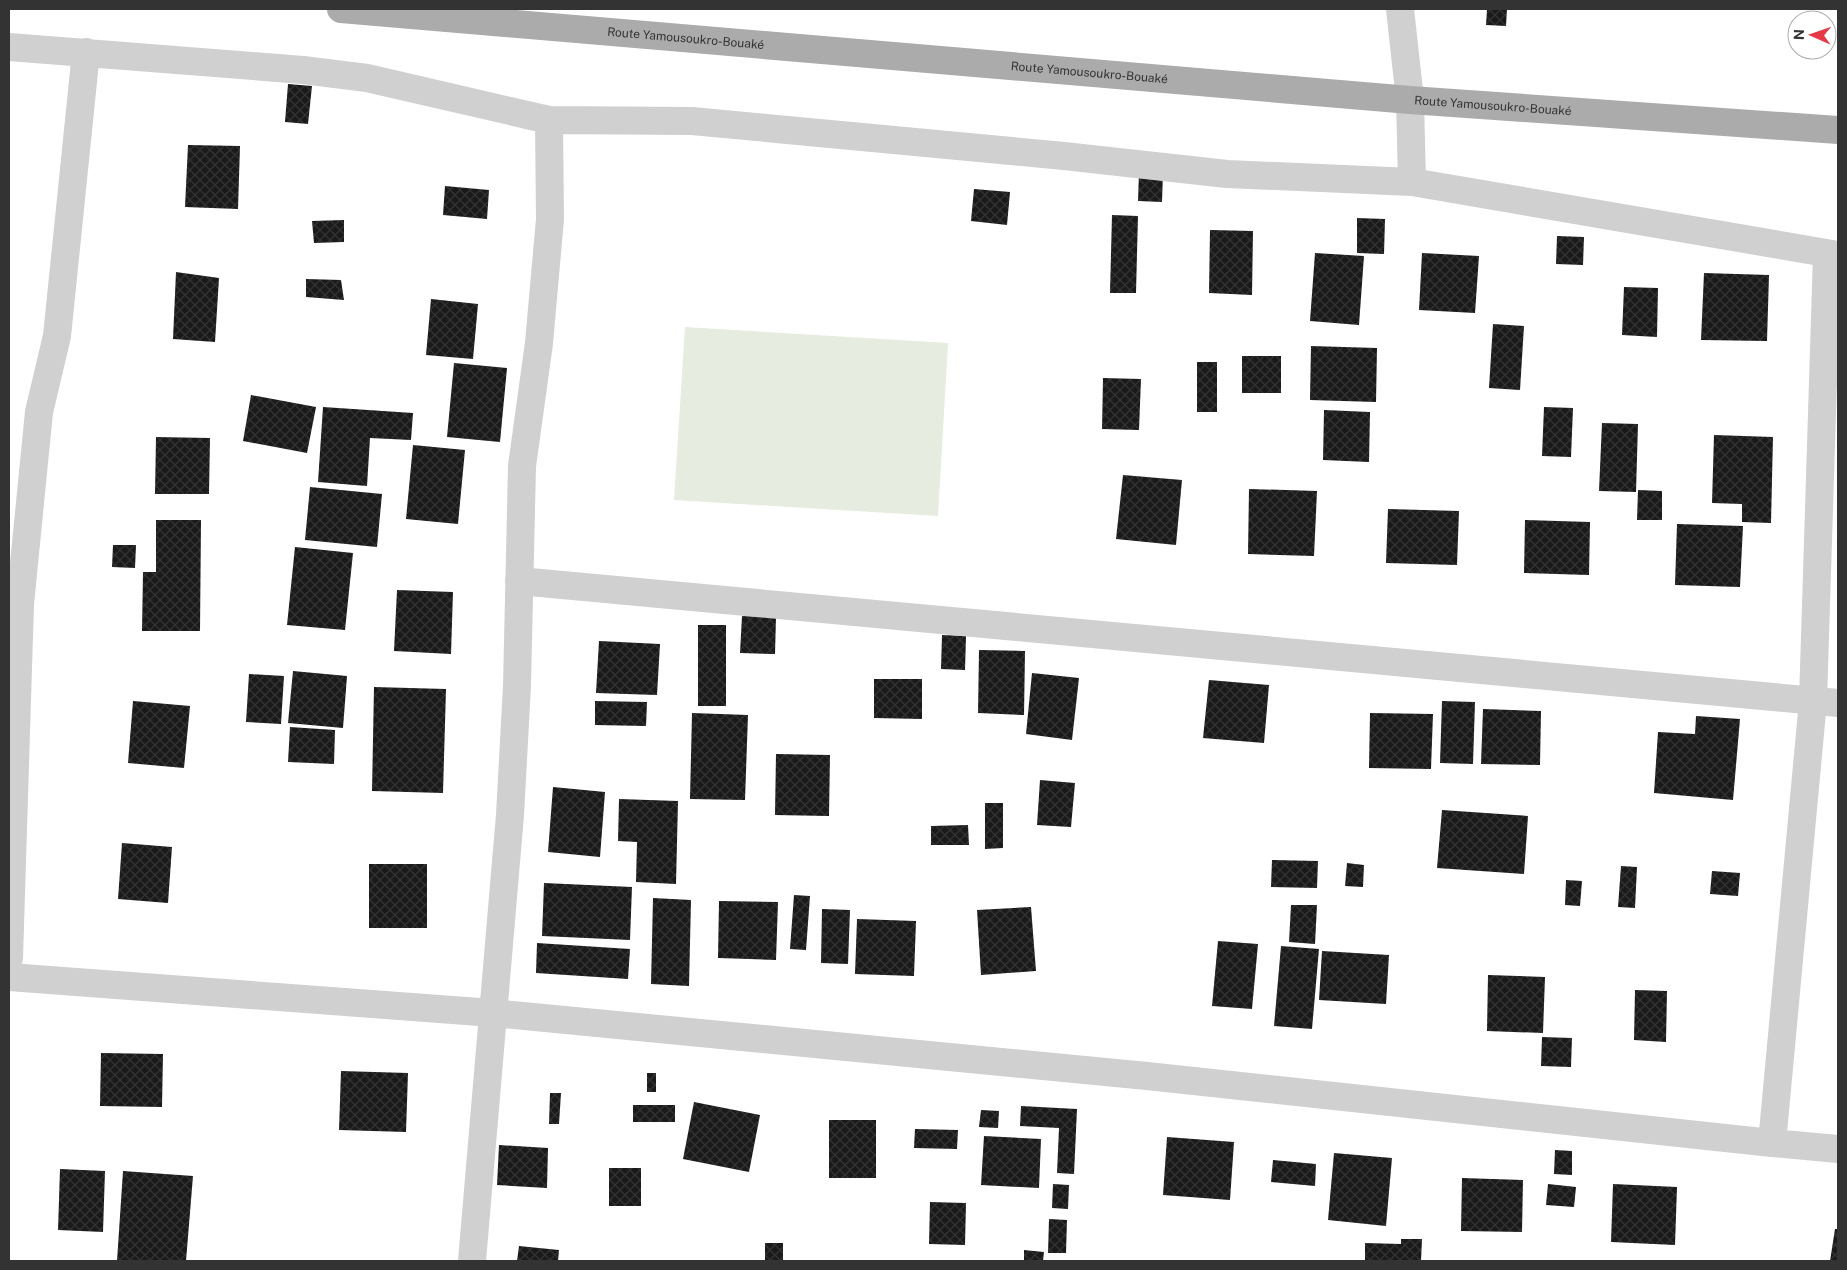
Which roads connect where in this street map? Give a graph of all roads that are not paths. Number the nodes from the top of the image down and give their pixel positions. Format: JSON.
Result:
{"nodes":[{"id":1,"x":350,"y":9,"type":"edge"},
{"id":2,"x":1400,"y":9,"type":"edge"},
{"id":3,"x":9,"y":47,"type":"edge"},
{"id":4,"x":86,"y":52,"type":"junction"},
{"id":5,"x":1410,"y":100,"type":"junction"},
{"id":6,"x":549,"y":120,"type":"junction"},
{"id":7,"x":1838,"y":130,"type":"edge"},
{"id":8,"x":1412,"y":182,"type":"junction"},
{"id":9,"x":1833,"y":254,"type":"edge"},
{"id":10,"x":519,"y":581,"type":"junction"},
{"id":11,"x":1826,"y":702,"type":"edge"},
{"id":12,"x":9,"y":958,"type":"edge"},
{"id":13,"x":9,"y":977,"type":"edge"},
{"id":14,"x":494,"y":1013,"type":"junction"},
{"id":15,"x":1772,"y":1143,"type":"junction"},
{"id":16,"x":1838,"y":1149,"type":"edge"},
{"id":17,"x":472,"y":1261,"type":"edge"}],
"edges":[{"from":1,"to":5,"type":"main road","name":"Route Yamousoukro-Bouaké"},
{"from":2,"to":5,"type":"street"},
{"from":3,"to":4,"type":"street"},
{"from":4,"to":6,"type":"street"},
{"from":4,"to":12,"type":"street"},
{"from":5,"to":7,"type":"main road","name":"Route Yamousoukro-Bouaké"},
{"from":5,"to":8,"type":"street"},
{"from":6,"to":8,"type":"street"},
{"from":6,"to":10,"type":"street"},
{"from":8,"to":9,"type":"street"},
{"from":9,"to":11,"type":"street"},
{"from":10,"to":11,"type":"street"},
{"from":10,"to":14,"type":"street"},
{"from":11,"to":15,"type":"street"},
{"from":13,"to":14,"type":"street"},
{"from":14,"to":15,"type":"street"},
{"from":14,"to":17,"type":"street"},
{"from":15,"to":16,"type":"street"}]}
